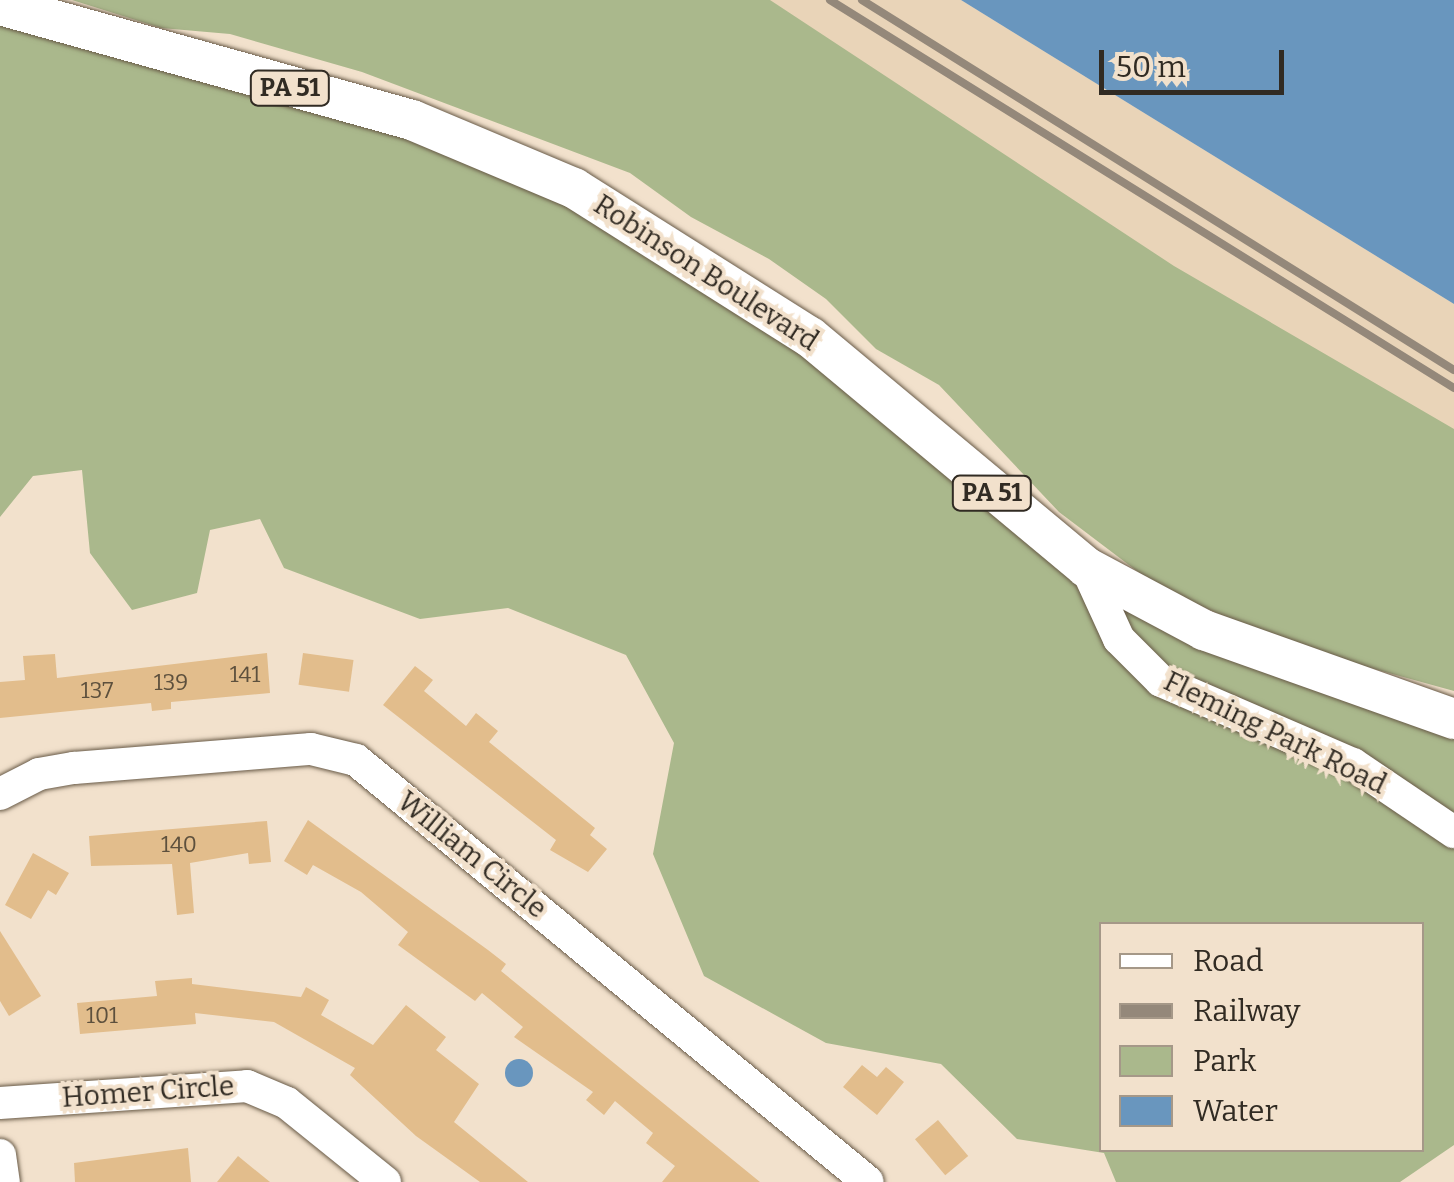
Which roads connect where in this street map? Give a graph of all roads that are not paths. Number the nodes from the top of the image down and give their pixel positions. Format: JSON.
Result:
{"nodes":[{"id":1,"x":0,"y":5,"type":"edge"},
{"id":2,"x":1086,"y":566,"type":"junction"},
{"id":3,"x":1454,"y":719,"type":"edge"},
{"id":4,"x":0,"y":794,"type":"edge"},
{"id":5,"x":1454,"y":832,"type":"edge"},
{"id":6,"x":0,"y":1103,"type":"edge"},
{"id":7,"x":0,"y":1155,"type":"edge"},
{"id":8,"x":4,"y":1182,"type":"edge"},
{"id":9,"x":385,"y":1182,"type":"edge"},
{"id":10,"x":868,"y":1182,"type":"edge"}],
"edges":[{"from":1,"to":2,"type":"main road","name":"Robinson Boulevard","number":"PA 51"},
{"from":2,"to":3,"type":"main road","name":"Robinson Boulevard","number":"PA 51"},
{"from":2,"to":5,"type":"street","name":"Fleming Park Road"},
{"from":4,"to":10,"type":"street","name":"William Circle"},
{"from":6,"to":9,"type":"street","name":"Homer Circle"},
{"from":7,"to":8,"type":"street"}]}
